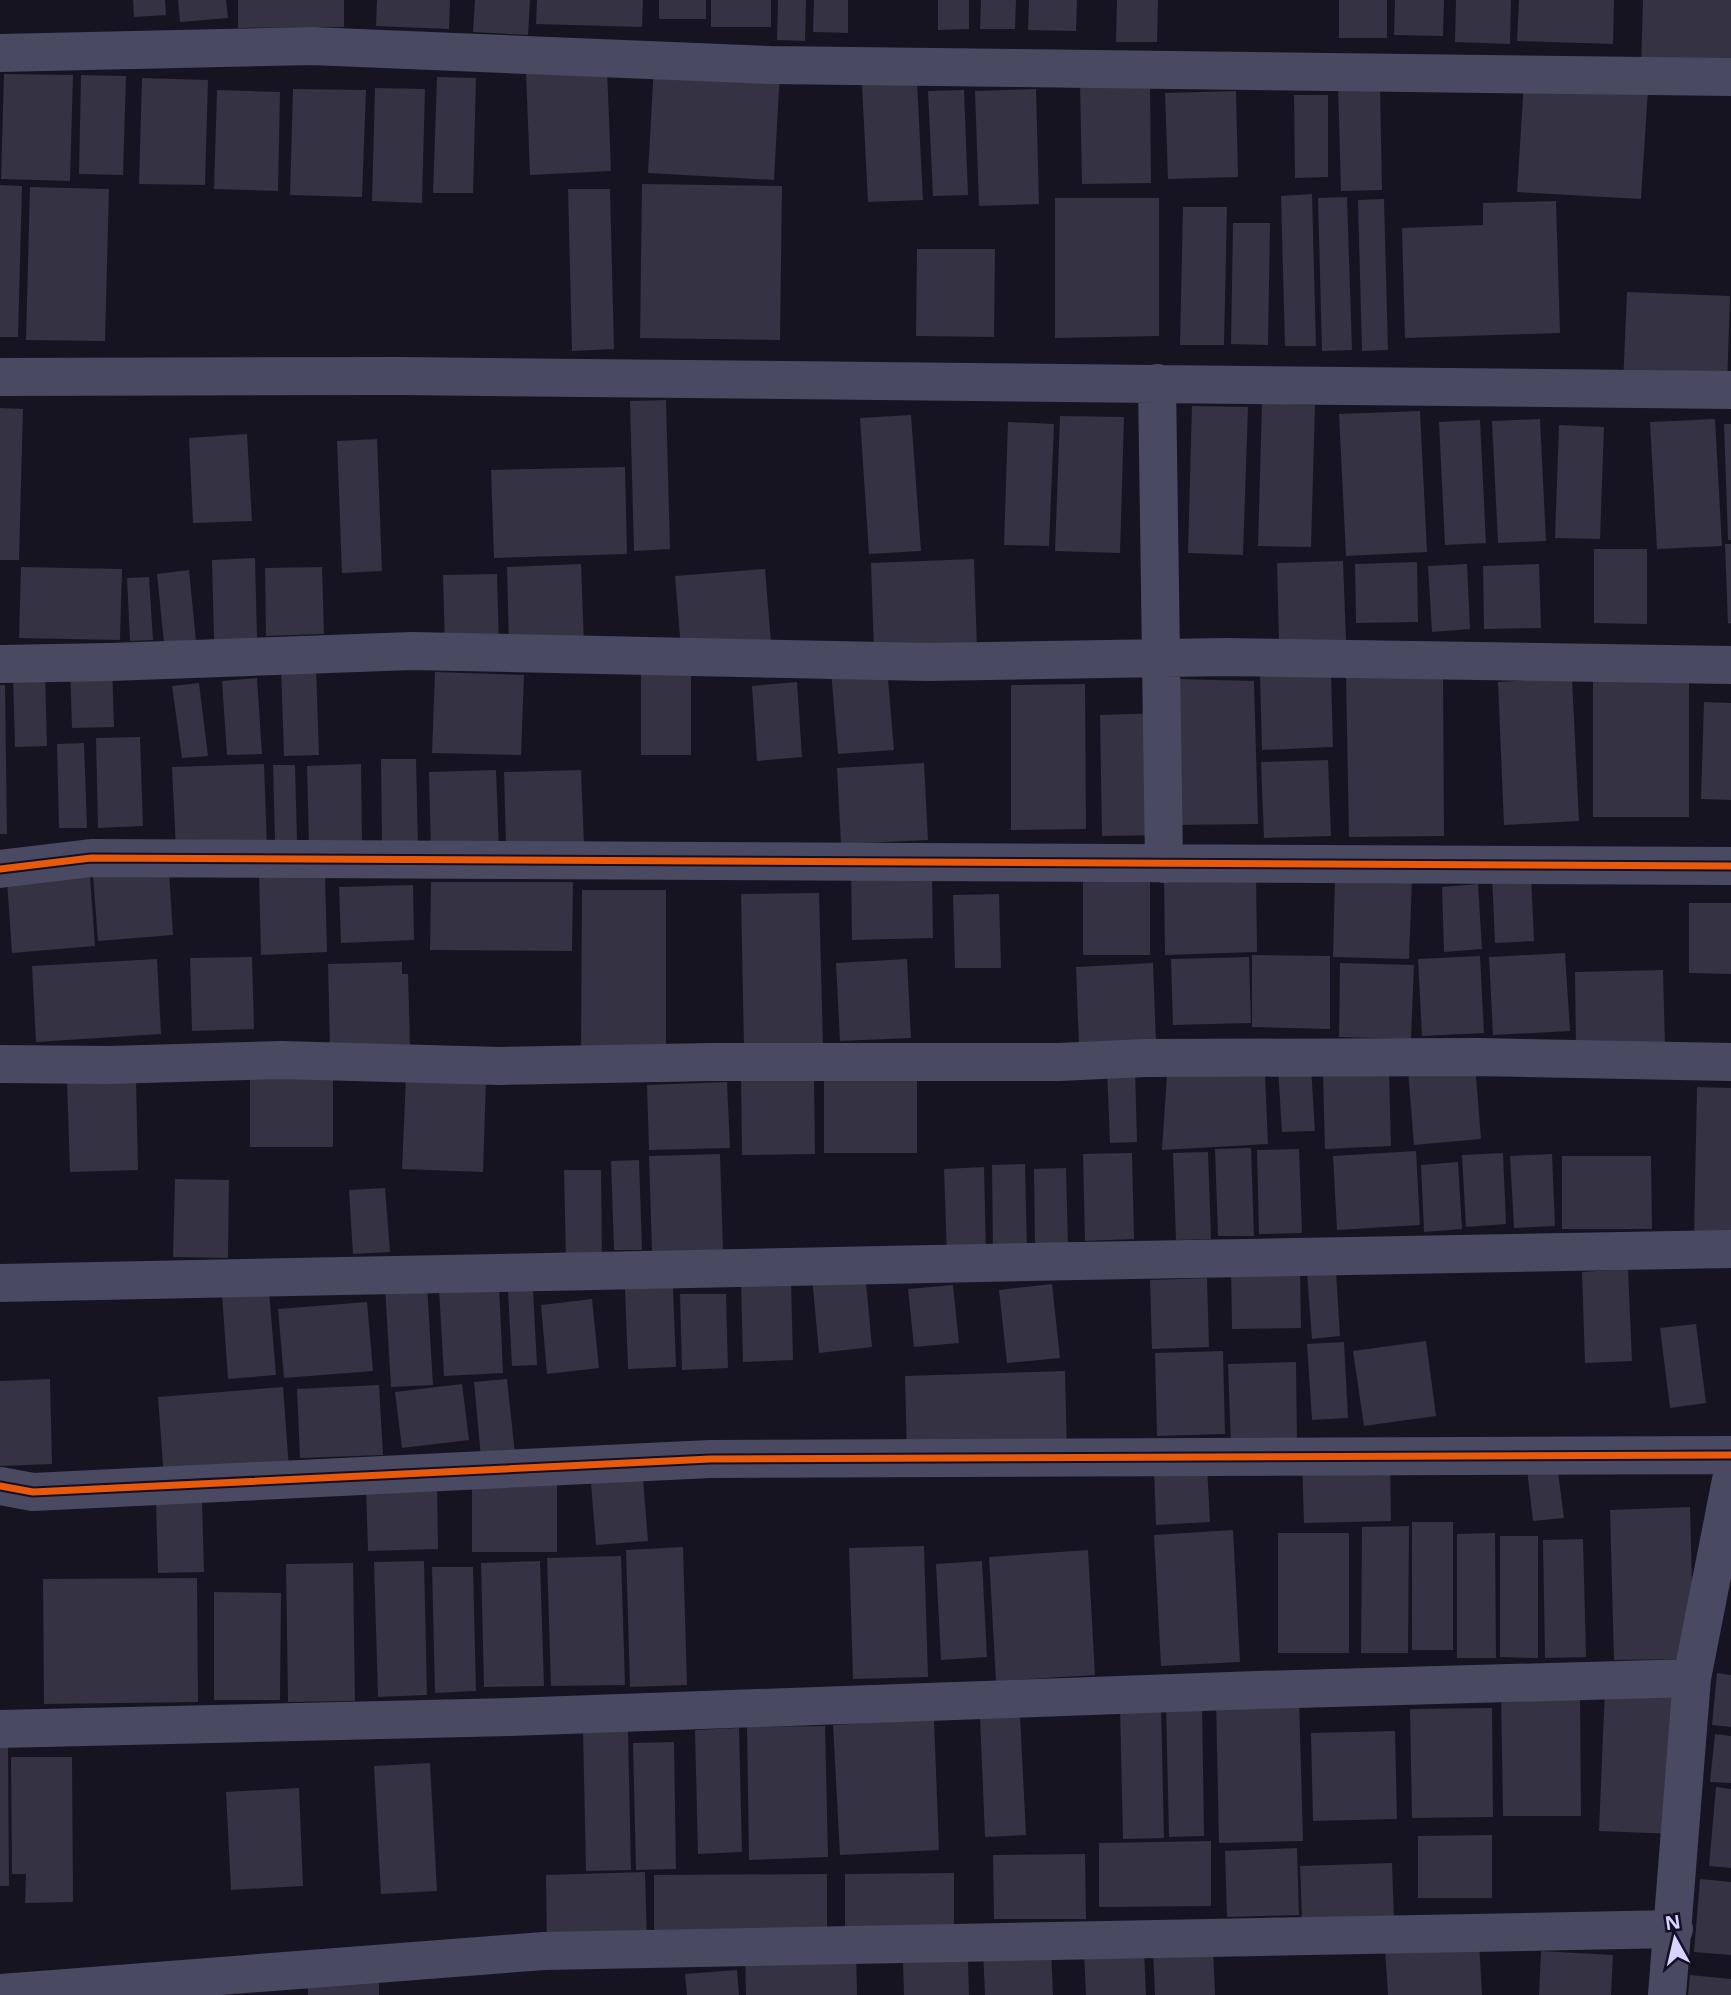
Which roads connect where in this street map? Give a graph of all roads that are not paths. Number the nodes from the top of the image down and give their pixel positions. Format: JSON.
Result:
{"nodes":[{"id":1,"x":0,"y":53,"type":"edge"},
{"id":2,"x":1731,"y":77,"type":"edge"},
{"id":3,"x":0,"y":377,"type":"edge"},
{"id":4,"x":1157,"y":383,"type":"junction"},
{"id":5,"x":1731,"y":390,"type":"edge"},
{"id":6,"x":1162,"y":658,"type":"junction"},
{"id":7,"x":0,"y":664,"type":"edge"},
{"id":8,"x":1731,"y":665,"type":"edge"},
{"id":9,"x":1164,"y":864,"type":"junction"},
{"id":10,"x":1731,"y":866,"type":"edge"},
{"id":11,"x":0,"y":869,"type":"edge"},
{"id":12,"x":1731,"y":1062,"type":"edge"},
{"id":13,"x":0,"y":1064,"type":"edge"},
{"id":14,"x":1731,"y":1249,"type":"edge"},
{"id":15,"x":0,"y":1283,"type":"edge"},
{"id":16,"x":1731,"y":1455,"type":"edge"},
{"id":17,"x":1731,"y":1480,"type":"edge"},
{"id":18,"x":0,"y":1486,"type":"edge"},
{"id":19,"x":1692,"y":1678,"type":"junction"},
{"id":20,"x":0,"y":1729,"type":"edge"},
{"id":21,"x":1674,"y":1929,"type":"junction"},
{"id":22,"x":0,"y":1993,"type":"edge"},
{"id":23,"x":1667,"y":1995,"type":"edge"}],
"edges":[{"from":1,"to":2,"type":"street"},
{"from":3,"to":4,"type":"street"},
{"from":4,"to":5,"type":"street"},
{"from":4,"to":6,"type":"street"},
{"from":6,"to":7,"type":"street"},
{"from":6,"to":8,"type":"street"},
{"from":6,"to":9,"type":"street"},
{"from":9,"to":10,"type":"street"},
{"from":9,"to":11,"type":"street"},
{"from":12,"to":13,"type":"street"},
{"from":14,"to":15,"type":"street"},
{"from":16,"to":18,"type":"street"},
{"from":17,"to":19,"type":"street"},
{"from":19,"to":20,"type":"street"},
{"from":19,"to":21,"type":"street"},
{"from":21,"to":22,"type":"street"},
{"from":21,"to":23,"type":"street"}]}
